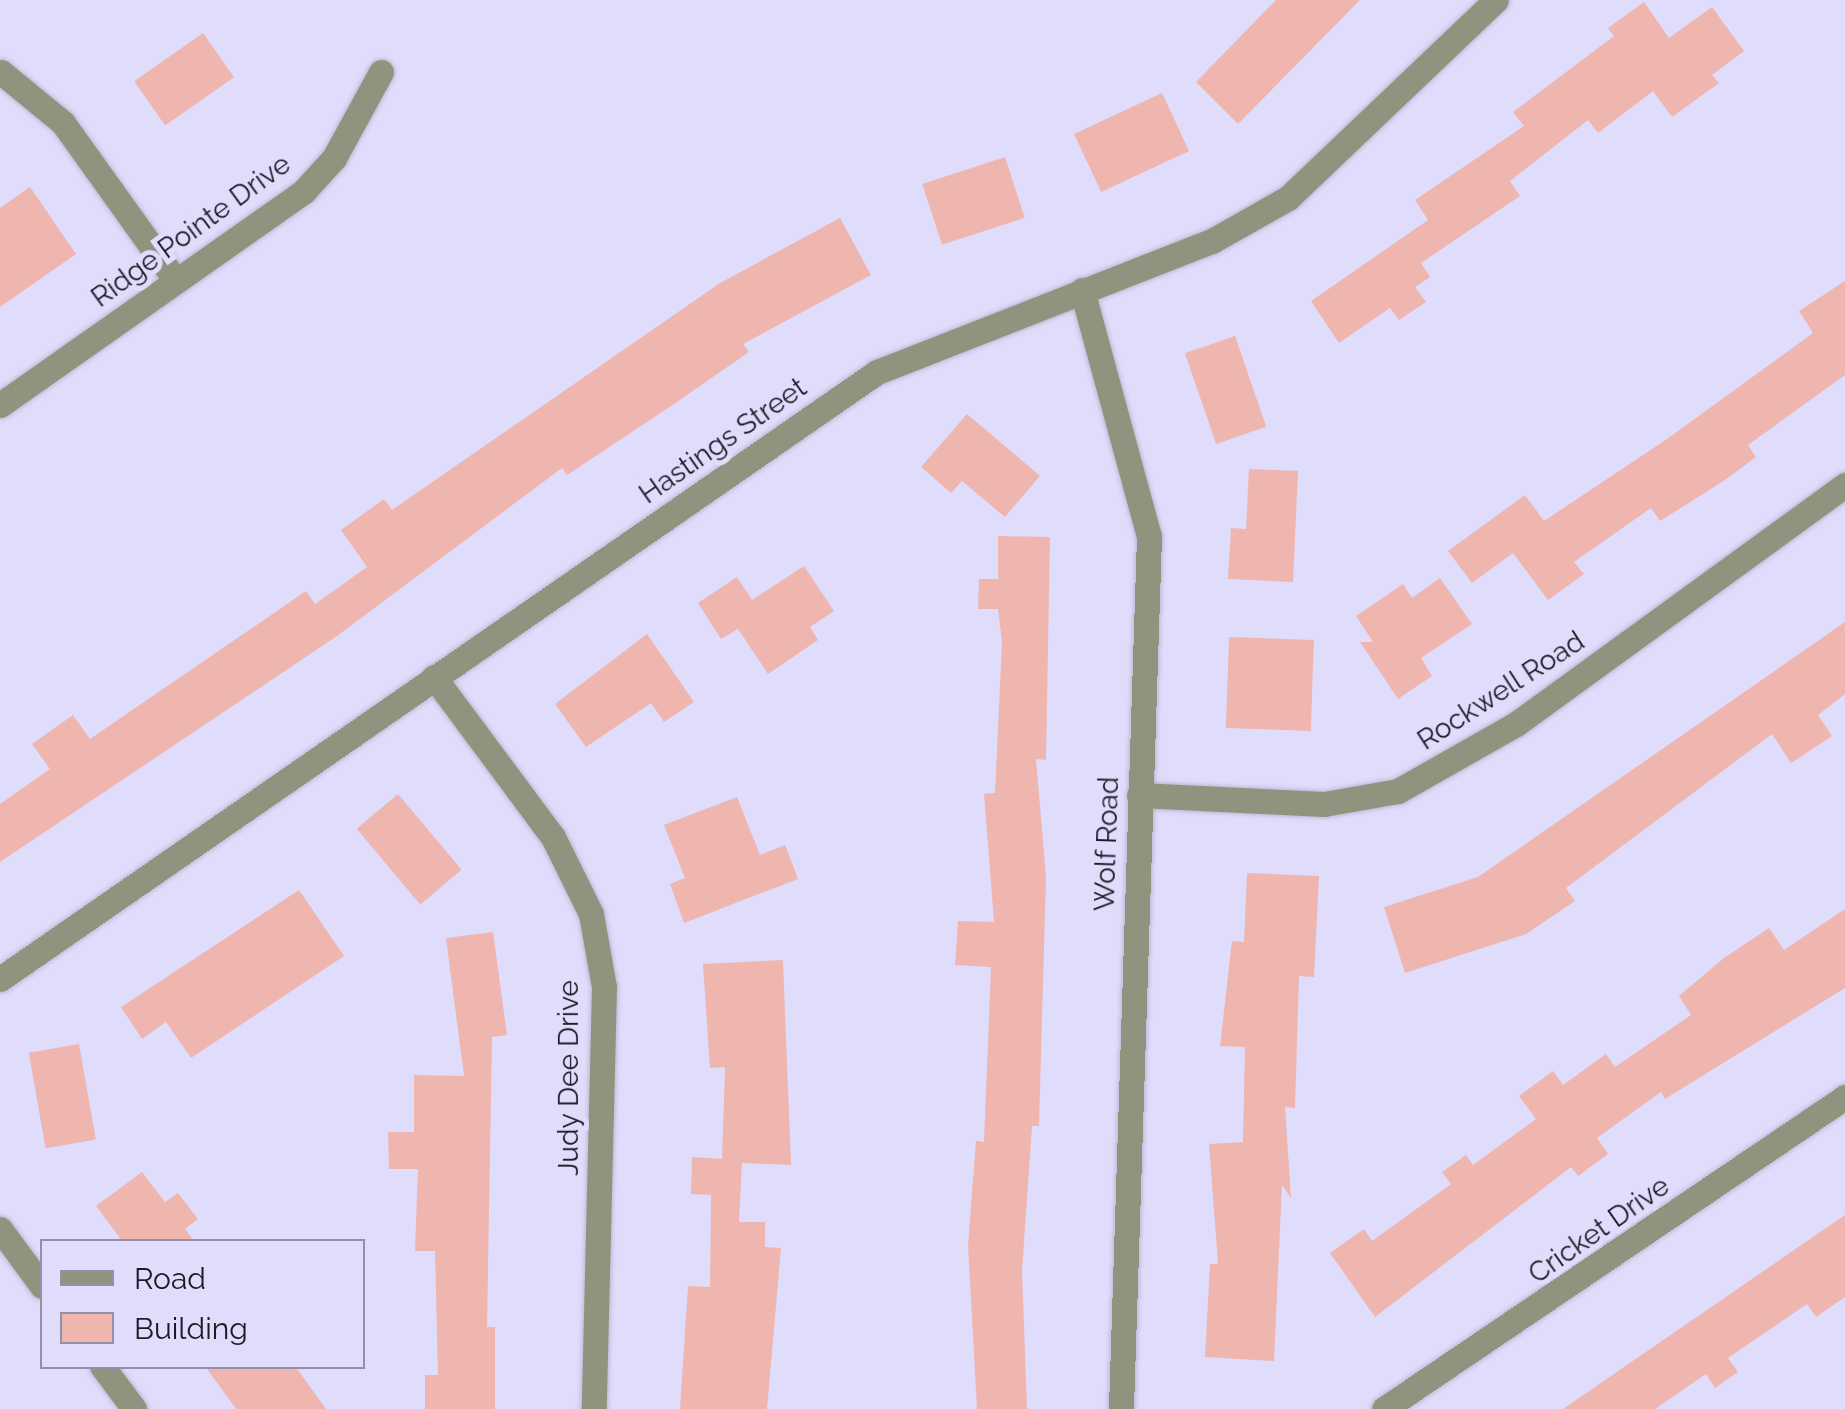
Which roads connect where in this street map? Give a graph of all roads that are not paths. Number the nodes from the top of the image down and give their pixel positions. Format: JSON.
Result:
{"nodes":[{"id":1,"x":1496,"y":0,"type":"edge"},
{"id":2,"x":1,"y":72,"type":"edge"},
{"id":3,"x":381,"y":72,"type":"dead end"},
{"id":4,"x":176,"y":281,"type":"junction"},
{"id":5,"x":1082,"y":290,"type":"junction"},
{"id":6,"x":0,"y":405,"type":"edge"},
{"id":7,"x":1845,"y":484,"type":"edge"},
{"id":8,"x":434,"y":676,"type":"junction"},
{"id":9,"x":1138,"y":794,"type":"junction"},
{"id":10,"x":0,"y":979,"type":"edge"},
{"id":11,"x":1845,"y":1097,"type":"edge"},
{"id":12,"x":0,"y":1228,"type":"edge"},
{"id":13,"x":40,"y":1283,"type":"edge"},
{"id":14,"x":104,"y":1369,"type":"edge"},
{"id":15,"x":134,"y":1409,"type":"edge"},
{"id":16,"x":594,"y":1409,"type":"edge"},
{"id":17,"x":1120,"y":1409,"type":"edge"},
{"id":18,"x":1384,"y":1409,"type":"edge"}],
"edges":[{"from":1,"to":5,"type":"street","name":"Hastings Street"},
{"from":2,"to":4,"type":"street"},
{"from":3,"to":4,"type":"street","name":"Ridge Pointe Drive"},
{"from":4,"to":6,"type":"street","name":"Ridge Pointe Drive"},
{"from":5,"to":8,"type":"street","name":"Hastings Street"},
{"from":5,"to":9,"type":"street","name":"Wolf Road"},
{"from":7,"to":9,"type":"street","name":"Rockwell Road"},
{"from":8,"to":10,"type":"street","name":"Hastings Street"},
{"from":8,"to":16,"type":"street","name":"Judy Dee Drive"},
{"from":9,"to":17,"type":"street","name":"Wolf Road"},
{"from":11,"to":18,"type":"street","name":"Cricket Drive"},
{"from":12,"to":13,"type":"street"},
{"from":14,"to":15,"type":"street"}]}
